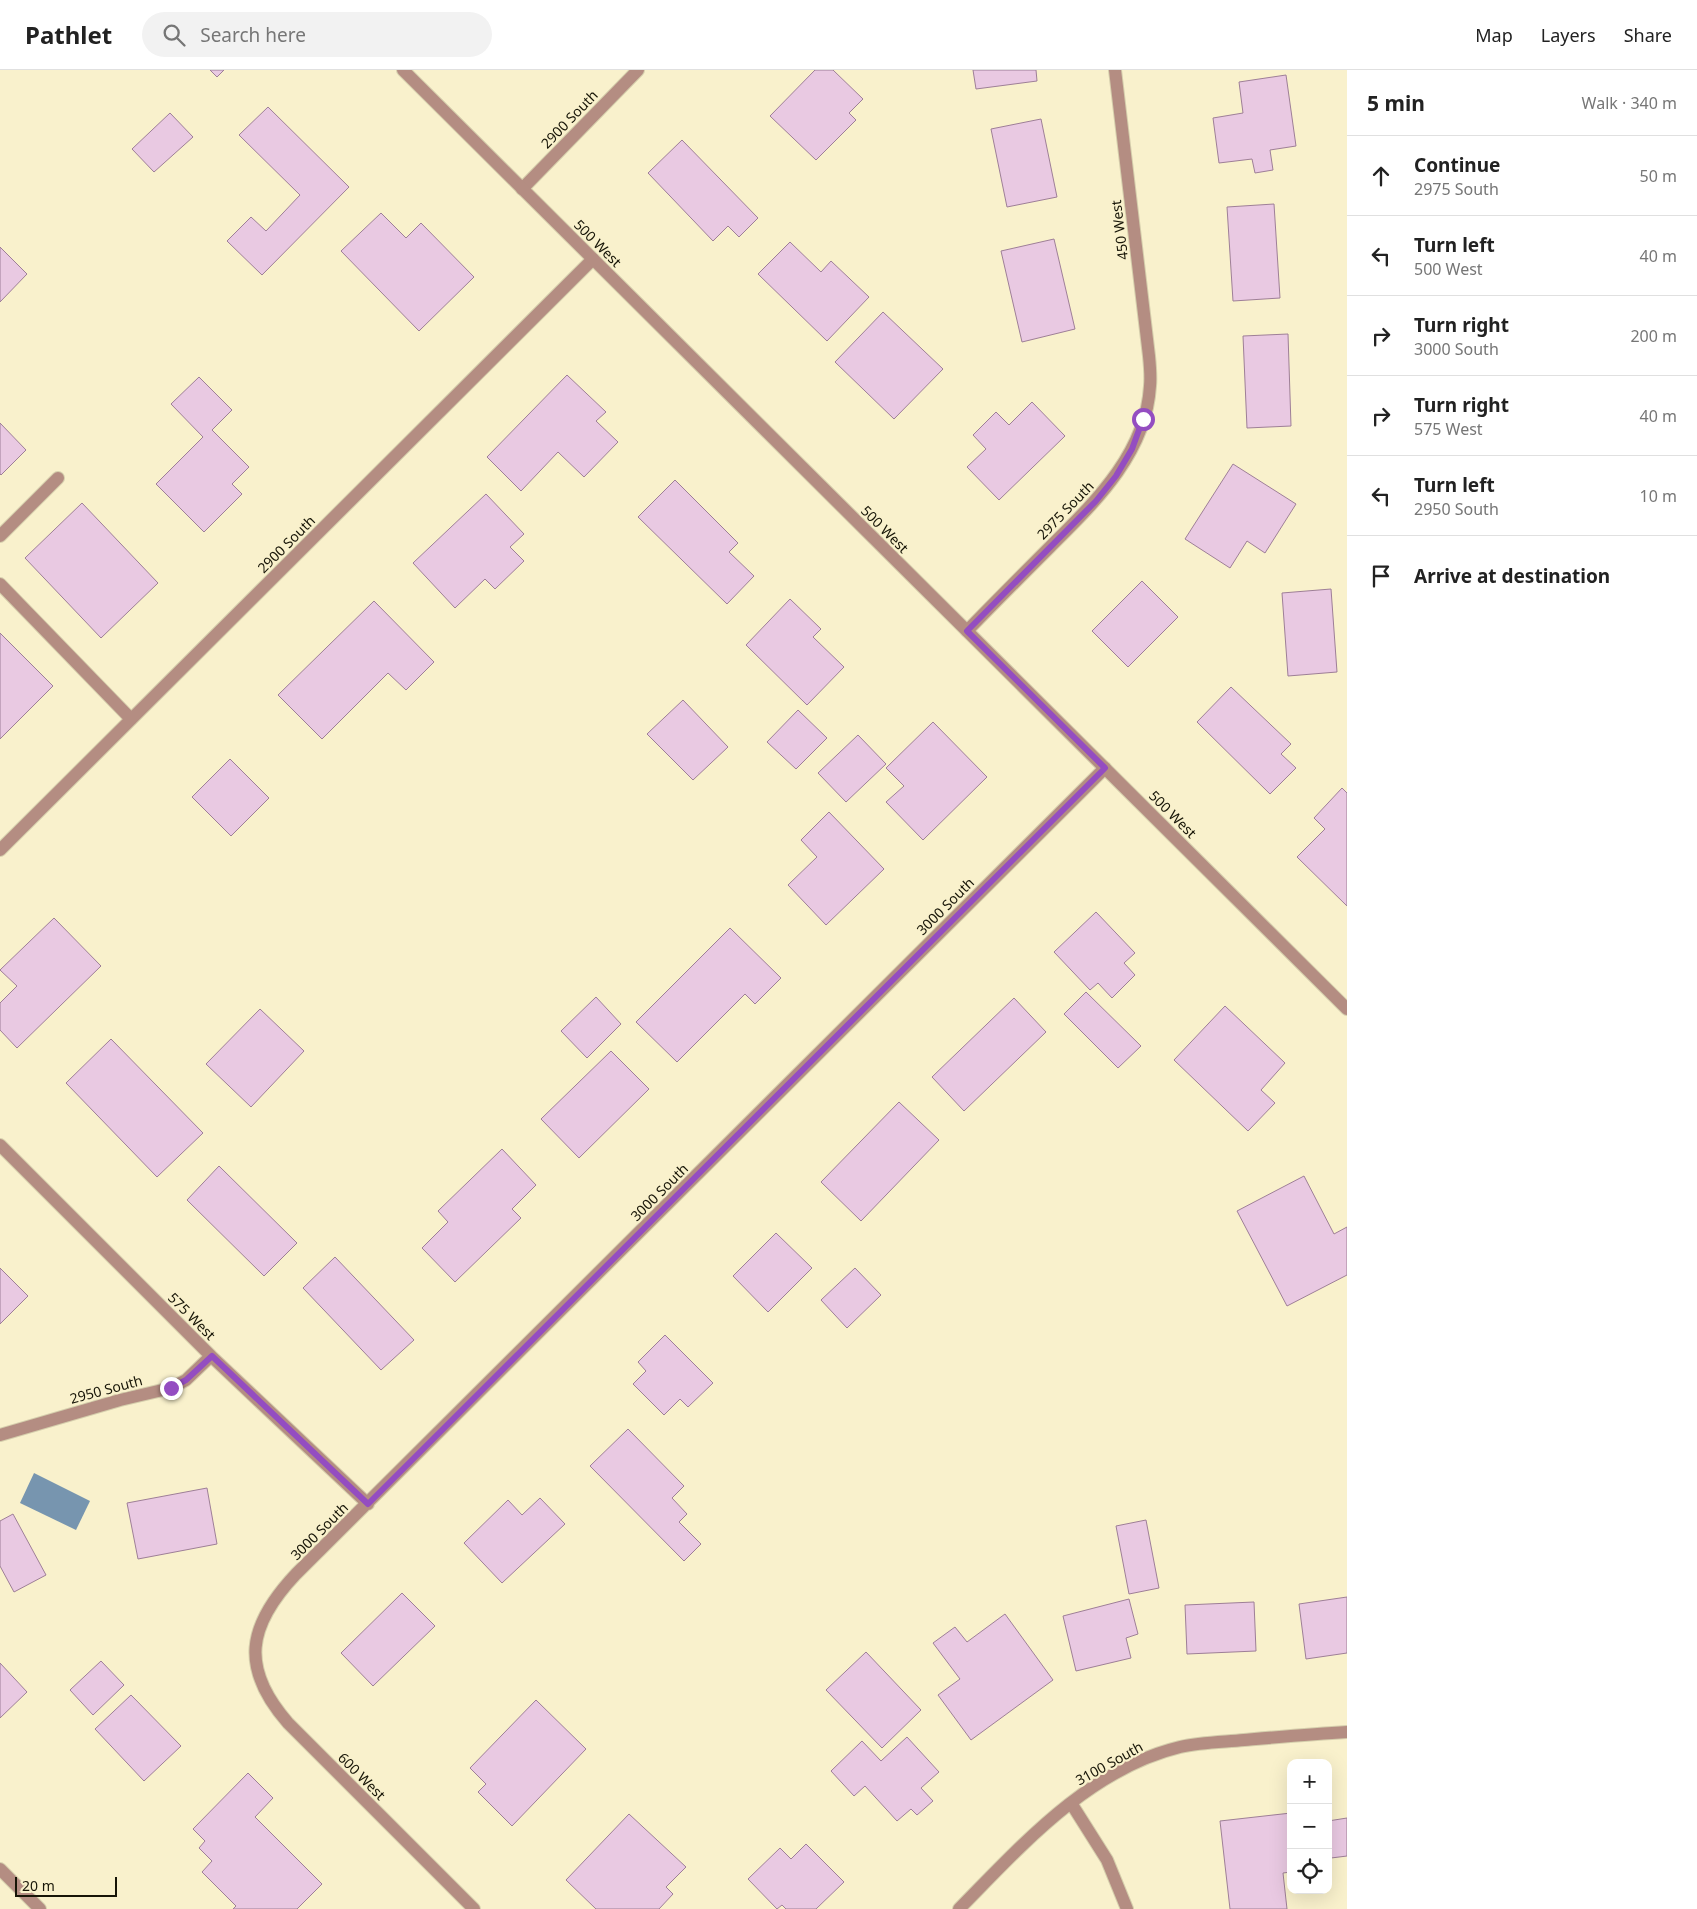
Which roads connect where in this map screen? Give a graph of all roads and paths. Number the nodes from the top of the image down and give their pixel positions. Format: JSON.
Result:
{"nodes":[{"id":1,"x":403,"y":70,"type":"edge"},
{"id":2,"x":638,"y":70,"type":"edge"},
{"id":3,"x":1115,"y":70,"type":"edge"},
{"id":4,"x":522,"y":189,"type":"junction"},
{"id":5,"x":592,"y":258,"type":"junction"},
{"id":6,"x":1150,"y":388,"type":"joint"},
{"id":7,"x":58,"y":478,"type":"dead end"},
{"id":8,"x":0,"y":536,"type":"edge"},
{"id":9,"x":0,"y":584,"type":"edge"},
{"id":10,"x":967,"y":631,"type":"junction"},
{"id":11,"x":131,"y":719,"type":"junction"},
{"id":12,"x":1105,"y":768,"type":"junction"},
{"id":13,"x":0,"y":850,"type":"edge"},
{"id":14,"x":1347,"y":1009,"type":"edge"},
{"id":15,"x":0,"y":1145,"type":"edge"},
{"id":16,"x":212,"y":1356,"type":"junction"},
{"id":17,"x":0,"y":1435,"type":"edge"},
{"id":18,"x":368,"y":1504,"type":"junction"},
{"id":19,"x":256,"y":1650,"type":"joint"},
{"id":20,"x":1347,"y":1732,"type":"edge"},
{"id":21,"x":1071,"y":1803,"type":"junction"},
{"id":22,"x":0,"y":1869,"type":"edge"},
{"id":23,"x":40,"y":1909,"type":"edge"},
{"id":24,"x":474,"y":1909,"type":"edge"},
{"id":25,"x":959,"y":1909,"type":"edge"},
{"id":26,"x":1127,"y":1909,"type":"edge"}],
"edges":[{"from":1,"to":4,"type":"street","name":"500 West"},
{"from":2,"to":4,"type":"street","name":"2900 South"},
{"from":3,"to":6,"type":"street","name":"450 West"},
{"from":4,"to":5,"type":"street","name":"500 West"},
{"from":5,"to":10,"type":"street","name":"500 West"},
{"from":5,"to":11,"type":"street","name":"2900 South"},
{"from":6,"to":10,"type":"street","name":"2975 South"},
{"from":7,"to":8,"type":"street"},
{"from":9,"to":11,"type":"street"},
{"from":10,"to":12,"type":"street","name":"500 West"},
{"from":11,"to":13,"type":"street","name":"2900 South"},
{"from":12,"to":14,"type":"street","name":"500 West"},
{"from":12,"to":18,"type":"street","name":"3000 South"},
{"from":15,"to":16,"type":"street","name":"575 West"},
{"from":16,"to":17,"type":"street","name":"2950 South"},
{"from":16,"to":18,"type":"street","name":"575 West"},
{"from":18,"to":19,"type":"street","name":"3000 South"},
{"from":19,"to":24,"type":"street","name":"600 West"},
{"from":20,"to":21,"type":"street","name":"3100 South"},
{"from":21,"to":25,"type":"street","name":"3100 South"},
{"from":21,"to":26,"type":"street"},
{"from":22,"to":23,"type":"street"}]}
